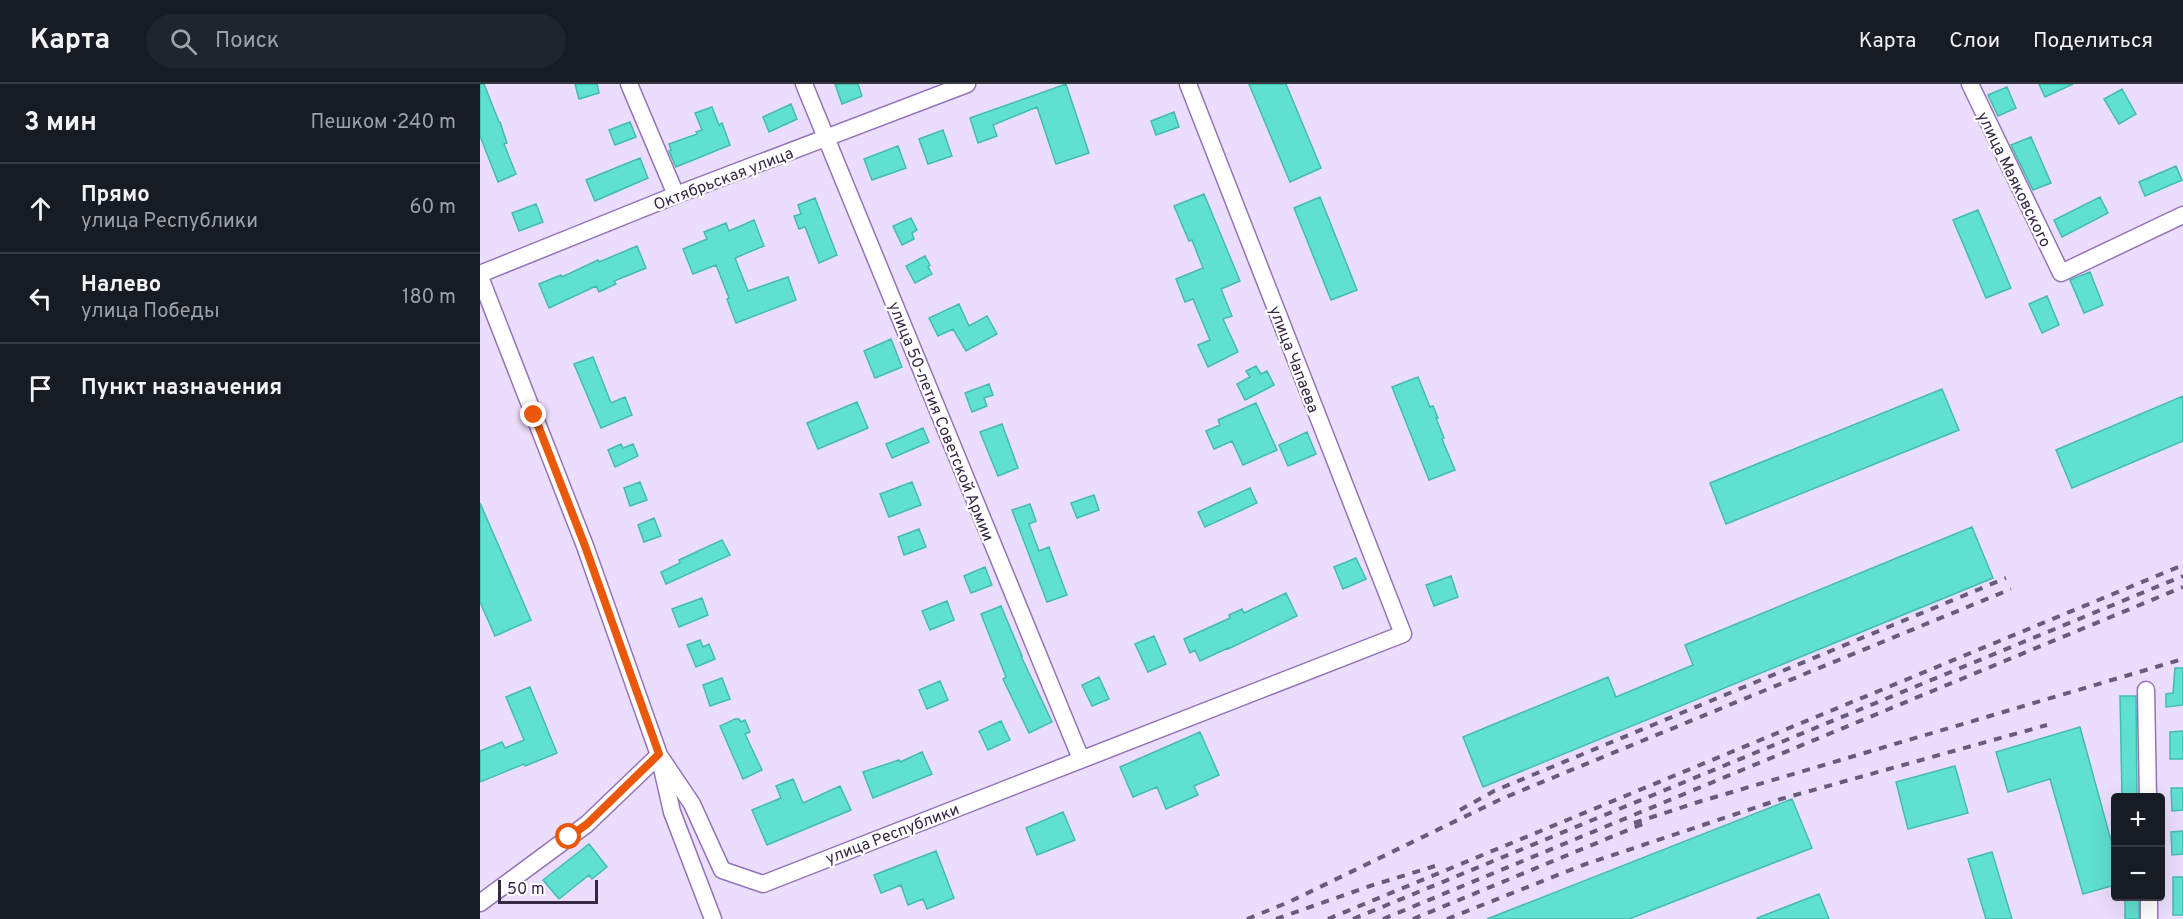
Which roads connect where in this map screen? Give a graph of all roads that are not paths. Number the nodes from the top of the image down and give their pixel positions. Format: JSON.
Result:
{"nodes":[{"id":1,"x":629,"y":84,"type":"edge"},
{"id":2,"x":804,"y":84,"type":"edge"},
{"id":3,"x":967,"y":84,"type":"edge"},
{"id":4,"x":1188,"y":84,"type":"edge"},
{"id":5,"x":1970,"y":84,"type":"edge"},
{"id":6,"x":826,"y":138,"type":"junction"},
{"id":7,"x":676,"y":195,"type":"junction"},
{"id":8,"x":2183,"y":215,"type":"edge"},
{"id":9,"x":480,"y":276,"type":"edge"},
{"id":10,"x":1402,"y":634,"type":"joint"},
{"id":11,"x":2146,"y":690,"type":"dead end"},
{"id":12,"x":659,"y":754,"type":"junction"},
{"id":13,"x":1081,"y":759,"type":"junction"},
{"id":14,"x":2148,"y":793,"type":"edge"},
{"id":15,"x":2149,"y":901,"type":"edge"},
{"id":16,"x":480,"y":903,"type":"edge"},
{"id":17,"x":712,"y":919,"type":"edge"},
{"id":18,"x":2149,"y":919,"type":"edge"}],
"edges":[{"from":1,"to":7,"type":"street"},
{"from":2,"to":6,"type":"street","name":"улица 50-летия Советской Армии"},
{"from":3,"to":6,"type":"street","name":"Октябрьская улица"},
{"from":4,"to":10,"type":"street","name":"улица Чапаева"},
{"from":5,"to":8,"type":"street","name":"улица Маяковского"},
{"from":6,"to":7,"type":"street","name":"Октябрьская улица"},
{"from":6,"to":13,"type":"street","name":"улица 50-летия Советской Армии"},
{"from":7,"to":9,"type":"street","name":"Октябрьская улица"},
{"from":9,"to":12,"type":"street"},
{"from":10,"to":13,"type":"street","name":"улица Республики"},
{"from":11,"to":14,"type":"street"},
{"from":12,"to":13,"type":"street","name":"улица Республики"},
{"from":12,"to":16,"type":"street"},
{"from":12,"to":17,"type":"street"},
{"from":15,"to":18,"type":"street"}]}
